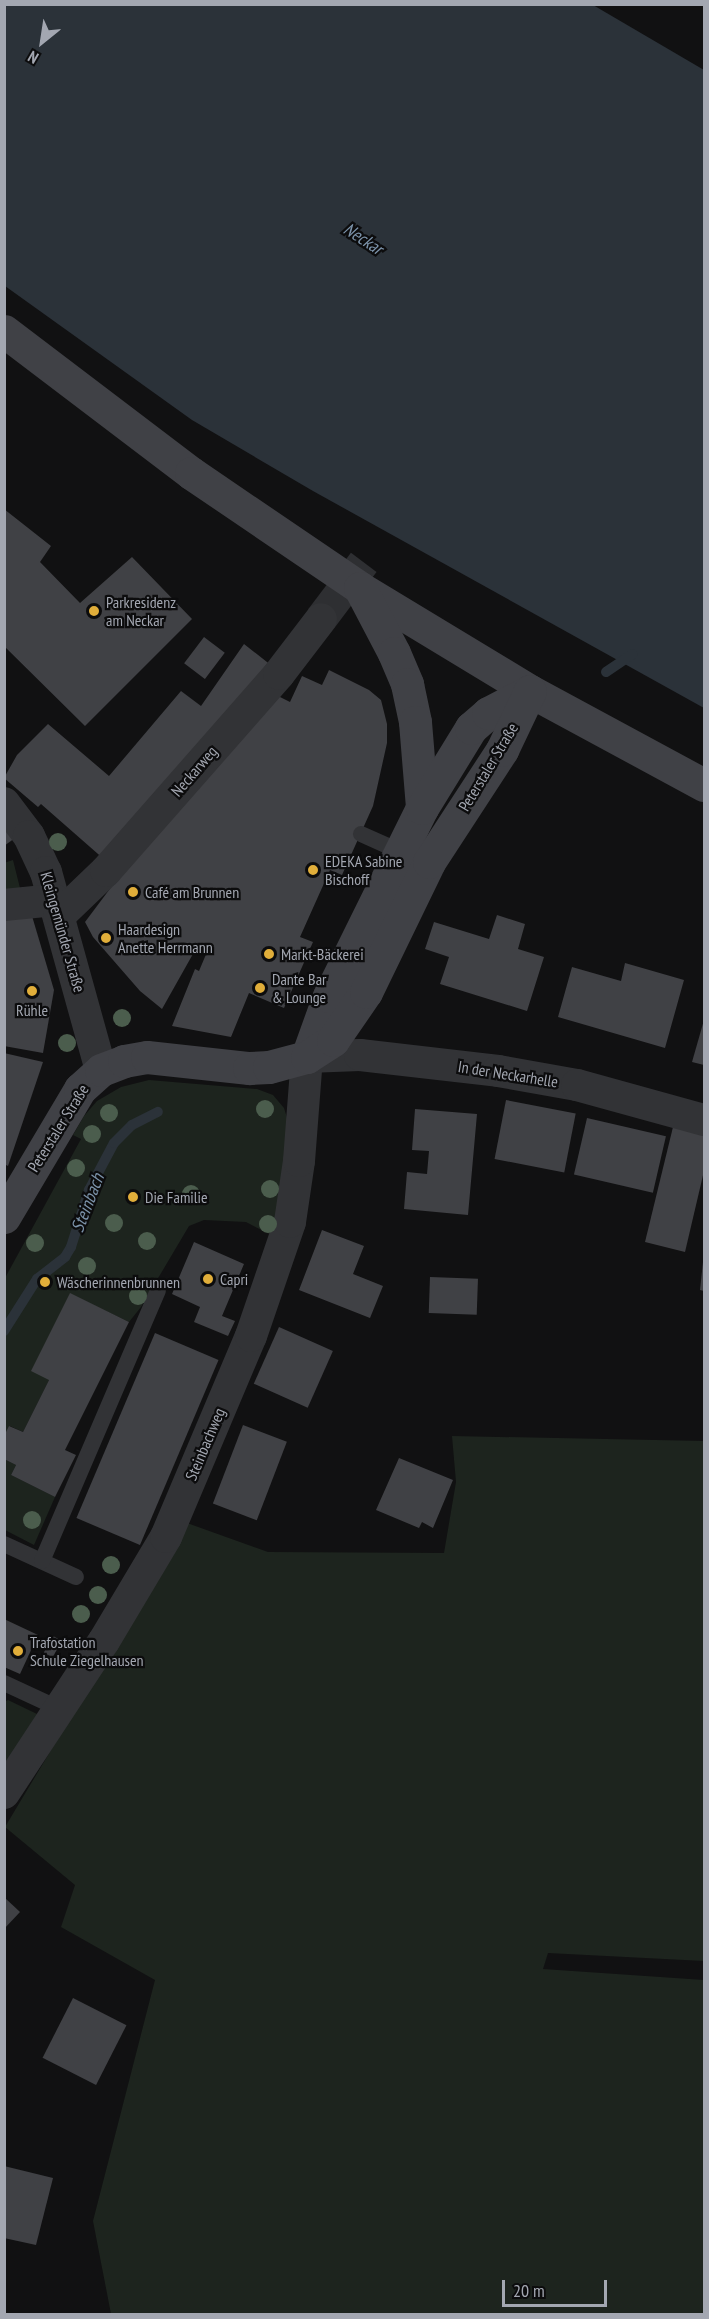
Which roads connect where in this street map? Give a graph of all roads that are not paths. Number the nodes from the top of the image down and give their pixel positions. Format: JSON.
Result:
{"nodes":[{"id":1,"x":4,"y":331,"type":"edge"},
{"id":2,"x":360,"y":588,"type":"junction"},
{"id":3,"x":321,"y":619,"type":"tunnel mouth"},
{"id":4,"x":530,"y":691,"type":"junction"},
{"id":5,"x":705,"y":785,"type":"edge"},
{"id":6,"x":4,"y":803,"type":"edge"},
{"id":7,"x":422,"y":807,"type":"junction"},
{"id":8,"x":361,"y":834,"type":"dead end"},
{"id":9,"x":399,"y":851,"type":"junction"},
{"id":10,"x":4,"y":905,"type":"edge"},
{"id":11,"x":57,"y":908,"type":"junction"},
{"id":12,"x":307,"y":1057,"type":"junction"},
{"id":13,"x":101,"y":1070,"type":"junction"},
{"id":14,"x":705,"y":1120,"type":"edge"},
{"id":15,"x":4,"y":1217,"type":"edge"},
{"id":16,"x":158,"y":1291,"type":"dead end"},
{"id":17,"x":4,"y":1544,"type":"edge"},
{"id":18,"x":42,"y":1561,"type":"junction"},
{"id":19,"x":76,"y":1577,"type":"dead end"},
{"id":20,"x":4,"y":1683,"type":"edge"},
{"id":21,"x":58,"y":1708,"type":"junction"},
{"id":22,"x":4,"y":1793,"type":"edge"}],
"edges":[{"from":1,"to":2,"type":"main road"},
{"from":2,"to":4,"type":"main road"},
{"from":2,"to":7,"type":"main road"},
{"from":3,"to":11,"type":"street","name":"Neckarweg"},
{"from":4,"to":5,"type":"main road"},
{"from":4,"to":7,"type":"main road","name":"Peterstaler Straße"},
{"from":4,"to":12,"type":"main road","name":"Peterstaler Straße"},
{"from":6,"to":11,"type":"street","name":"Kleingemünder Straße"},
{"from":7,"to":9,"type":"main road","name":"Peterstaler Straße"},
{"from":8,"to":9,"type":"lane"},
{"from":9,"to":12,"type":"main road","name":"Peterstaler Straße"},
{"from":10,"to":11,"type":"street"},
{"from":11,"to":13,"type":"street","name":"Kleingemünder Straße"},
{"from":12,"to":13,"type":"main road","name":"Peterstaler Straße"},
{"from":12,"to":14,"type":"street","name":"In der Neckarhelle"},
{"from":12,"to":21,"type":"street","name":"Steinbachweg"},
{"from":13,"to":15,"type":"main road","name":"Peterstaler Straße"},
{"from":16,"to":18,"type":"lane"},
{"from":17,"to":18,"type":"lane"},
{"from":18,"to":19,"type":"lane"},
{"from":20,"to":21,"type":"lane"},
{"from":21,"to":22,"type":"street","name":"Steinbachweg"}]}
